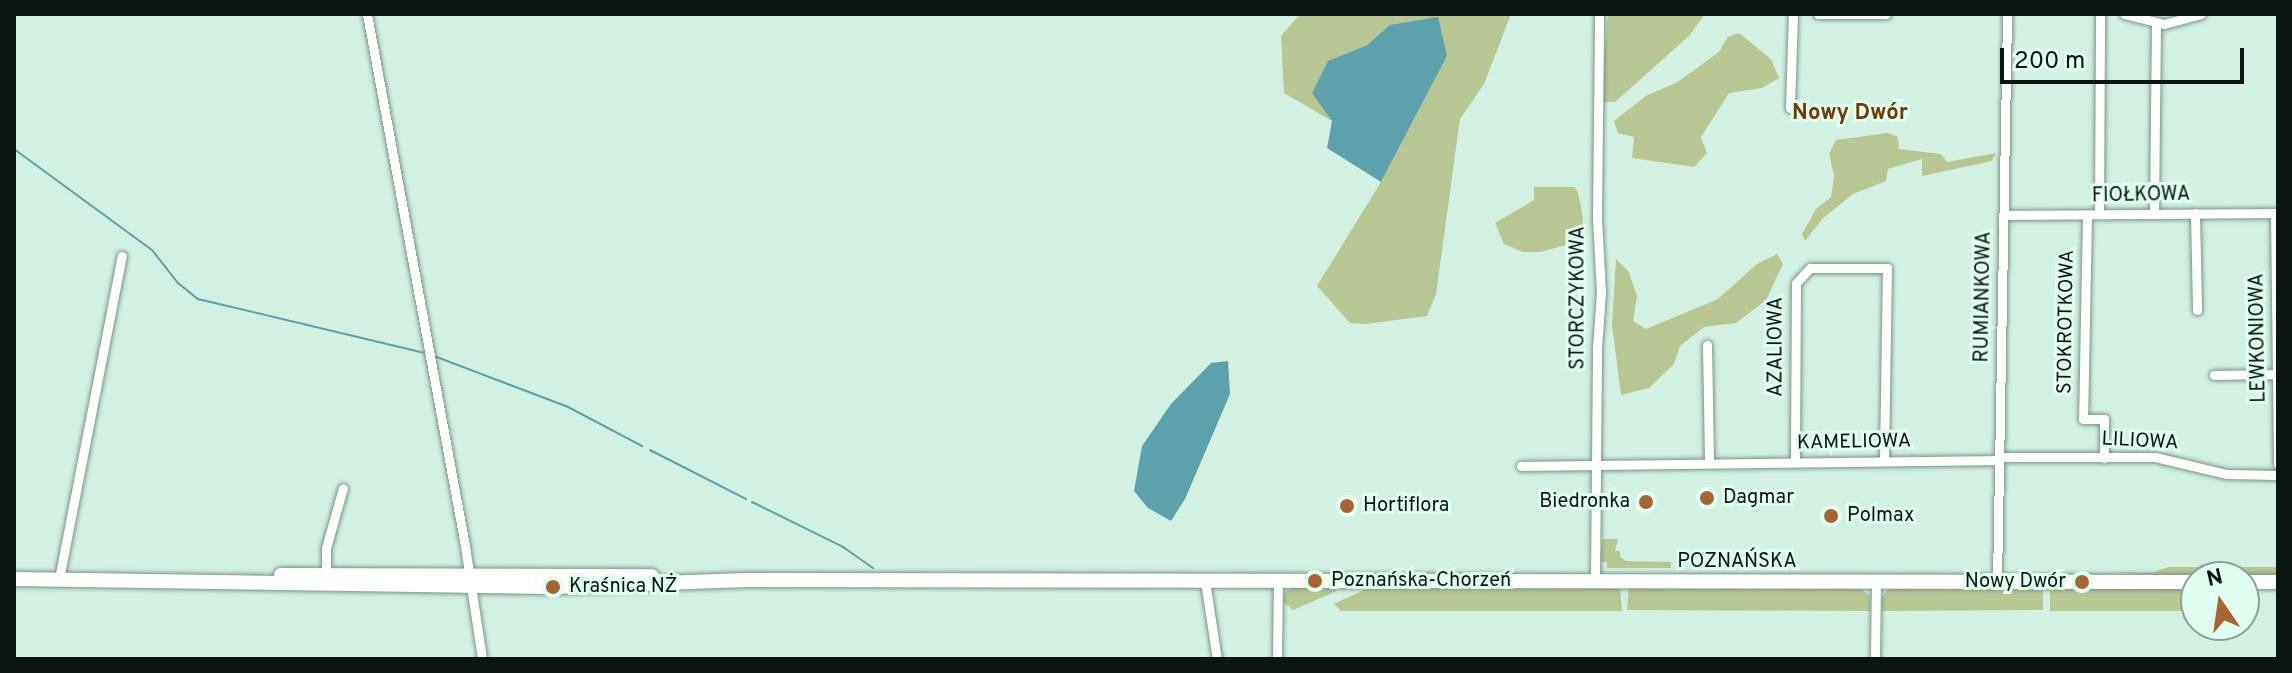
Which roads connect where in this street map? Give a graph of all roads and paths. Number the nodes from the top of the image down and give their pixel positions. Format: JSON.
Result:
{"nodes":[{"id":1,"x":367,"y":14,"type":"edge"},
{"id":2,"x":1599,"y":14,"type":"edge"},
{"id":3,"x":1793,"y":14,"type":"edge"},
{"id":4,"x":1818,"y":14,"type":"edge"},
{"id":5,"x":1886,"y":14,"type":"edge"},
{"id":6,"x":2007,"y":14,"type":"edge"},
{"id":7,"x":2100,"y":14,"type":"edge"},
{"id":8,"x":2124,"y":14,"type":"edge"},
{"id":9,"x":2201,"y":14,"type":"edge"},
{"id":10,"x":2156,"y":24,"type":"junction"},
{"id":11,"x":1790,"y":108,"type":"dead end"},
{"id":12,"x":2195,"y":213,"type":"junction"},
{"id":13,"x":2277,"y":213,"type":"edge"},
{"id":14,"x":2099,"y":214,"type":"junction"},
{"id":15,"x":2154,"y":214,"type":"junction"},
{"id":16,"x":2004,"y":215,"type":"junction"},
{"id":17,"x":2087,"y":215,"type":"junction"},
{"id":18,"x":122,"y":256,"type":"dead end"},
{"id":19,"x":2197,"y":310,"type":"dead end"},
{"id":20,"x":1707,"y":345,"type":"dead end"},
{"id":21,"x":2278,"y":374,"type":"edge"},
{"id":22,"x":2214,"y":375,"type":"dead end"},
{"id":23,"x":2104,"y":458,"type":"junction"},
{"id":24,"x":1999,"y":459,"type":"junction"},
{"id":25,"x":1884,"y":460,"type":"junction"},
{"id":26,"x":1795,"y":461,"type":"junction"},
{"id":27,"x":1709,"y":463,"type":"junction"},
{"id":28,"x":1597,"y":464,"type":"junction"},
{"id":29,"x":2278,"y":464,"type":"edge"},
{"id":30,"x":1521,"y":466,"type":"dead end"},
{"id":31,"x":2278,"y":475,"type":"edge"},
{"id":32,"x":343,"y":488,"type":"dead end"},
{"id":33,"x":326,"y":573,"type":"junction"},
{"id":34,"x":14,"y":579,"type":"edge"},
{"id":35,"x":59,"y":579,"type":"junction"},
{"id":36,"x":469,"y":579,"type":"junction"},
{"id":37,"x":262,"y":580,"type":"junction"},
{"id":38,"x":1205,"y":581,"type":"junction"},
{"id":39,"x":1278,"y":581,"type":"junction"},
{"id":40,"x":1595,"y":581,"type":"junction"},
{"id":41,"x":1876,"y":582,"type":"junction"},
{"id":42,"x":1997,"y":582,"type":"junction"},
{"id":43,"x":2180,"y":582,"type":"edge"},
{"id":44,"x":482,"y":659,"type":"edge"},
{"id":45,"x":1217,"y":659,"type":"edge"},
{"id":46,"x":1277,"y":659,"type":"edge"},
{"id":47,"x":1875,"y":659,"type":"edge"}],
"edges":[{"from":1,"to":36,"type":"street"},
{"from":2,"to":28,"type":"street","name":"STORCZYKOWA"},
{"from":3,"to":11,"type":"street"},
{"from":4,"to":5,"type":"street"},
{"from":6,"to":16,"type":"street","name":"RUMIANKOWA"},
{"from":7,"to":14,"type":"street"},
{"from":8,"to":10,"type":"street"},
{"from":9,"to":10,"type":"street"},
{"from":10,"to":15,"type":"street"},
{"from":12,"to":13,"type":"street","name":"FIOŁKOWA"},
{"from":12,"to":15,"type":"street","name":"FIOŁKOWA"},
{"from":12,"to":19,"type":"street"},
{"from":13,"to":21,"type":"street","name":"LEWKONIOWA"},
{"from":14,"to":15,"type":"street","name":"FIOŁKOWA"},
{"from":14,"to":17,"type":"street","name":"FIOŁKOWA"},
{"from":16,"to":17,"type":"street","name":"FIOŁKOWA"},
{"from":16,"to":24,"type":"street","name":"RUMIANKOWA"},
{"from":17,"to":23,"type":"street","name":"STOKROTKOWA"},
{"from":18,"to":35,"type":"street"},
{"from":20,"to":27,"type":"street"},
{"from":21,"to":22,"type":"street"},
{"from":21,"to":29,"type":"street","name":"LEWKONIOWA"},
{"from":23,"to":24,"type":"street","name":"LILIOWA"},
{"from":23,"to":31,"type":"street","name":"LILIOWA"},
{"from":24,"to":25,"type":"street","name":"KAMELIOWA"},
{"from":24,"to":42,"type":"street","name":"RUMIANKOWA"},
{"from":25,"to":26,"type":"street","name":"KAMELIOWA"},
{"from":25,"to":26,"type":"street","name":"AZALIOWA"},
{"from":26,"to":27,"type":"street","name":"KAMELIOWA"},
{"from":27,"to":28,"type":"street","name":"KAMELIOWA"},
{"from":28,"to":30,"type":"street","name":"KAMELIOWA"},
{"from":28,"to":40,"type":"street","name":"STORCZYKOWA"},
{"from":32,"to":33,"type":"street"},
{"from":33,"to":36,"type":"main road"},
{"from":33,"to":37,"type":"main road"},
{"from":34,"to":35,"type":"main road"},
{"from":35,"to":37,"type":"main road"},
{"from":36,"to":37,"type":"main road"},
{"from":36,"to":38,"type":"main road","name":"POZNAŃSKA"},
{"from":36,"to":44,"type":"street"},
{"from":38,"to":39,"type":"main road","name":"POZNAŃSKA"},
{"from":38,"to":45,"type":"street"},
{"from":39,"to":40,"type":"main road","name":"POZNAŃSKA"},
{"from":39,"to":46,"type":"street"},
{"from":40,"to":41,"type":"main road","name":"POZNAŃSKA"},
{"from":41,"to":42,"type":"main road","name":"POZNAŃSKA"},
{"from":41,"to":47,"type":"street"},
{"from":42,"to":43,"type":"main road","name":"POZNAŃSKA"}]}
